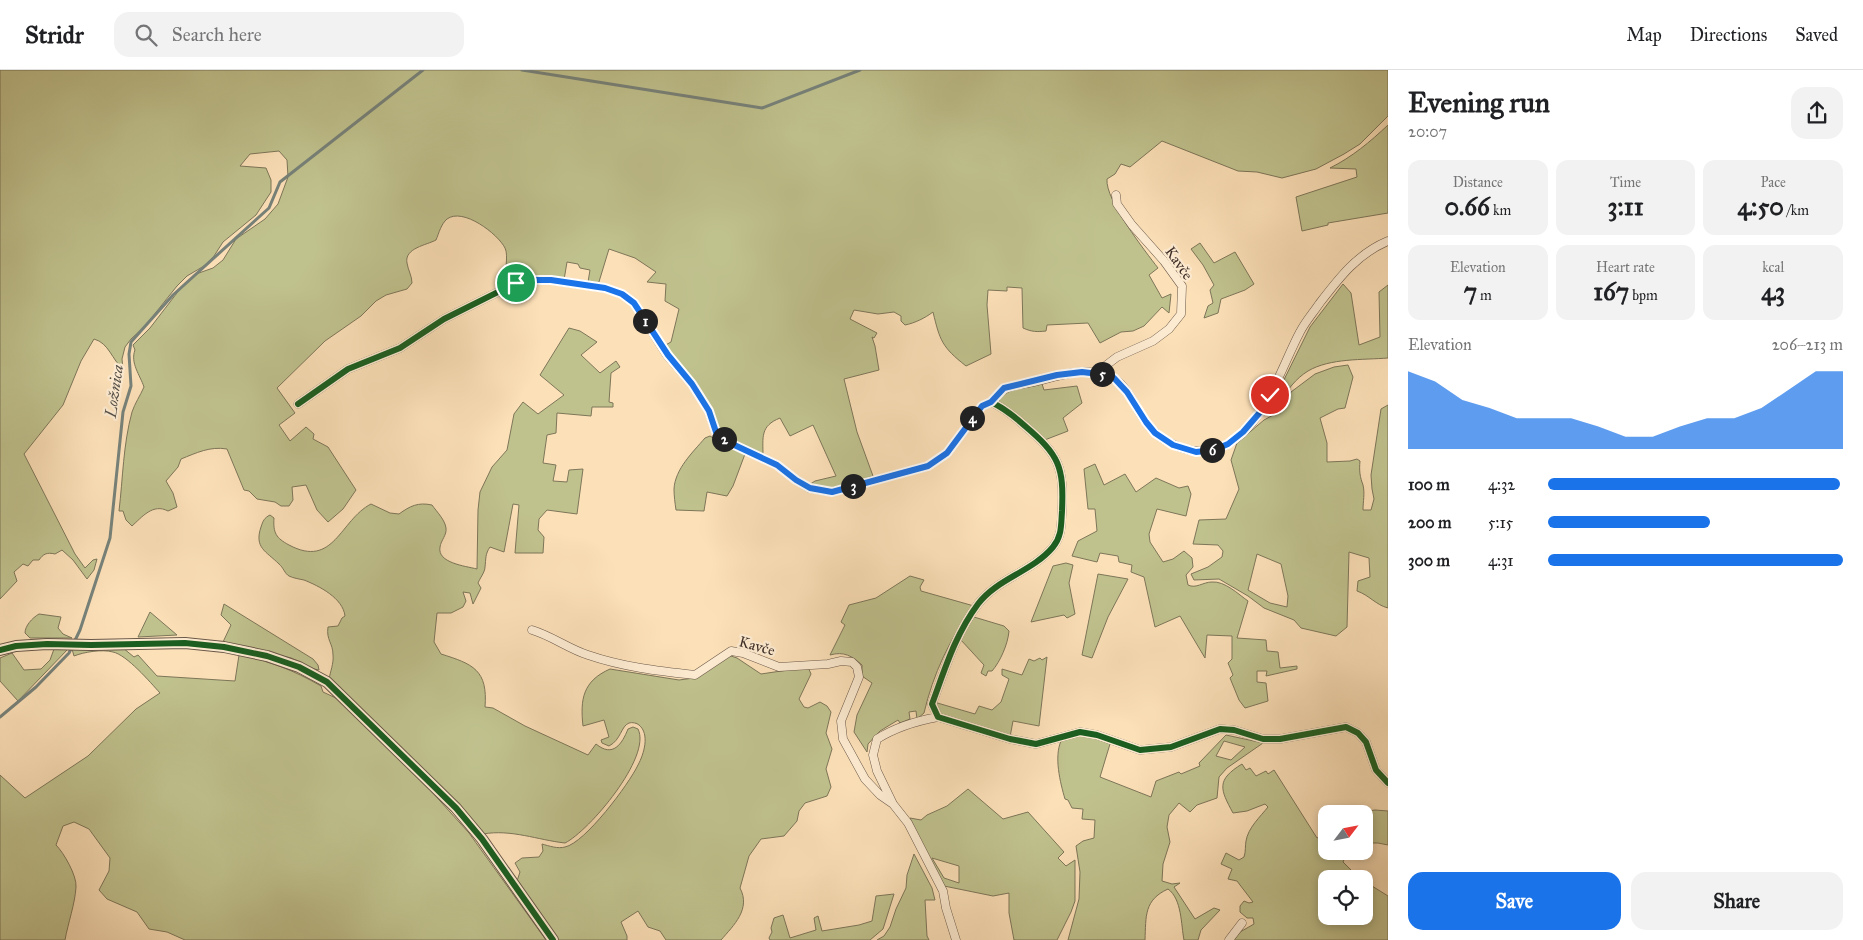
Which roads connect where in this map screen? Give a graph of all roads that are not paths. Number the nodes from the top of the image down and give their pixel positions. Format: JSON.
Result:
{"nodes":[{"id":1,"x":1116,"y":194,"type":"dead end"},
{"id":2,"x":1388,"y":241,"type":"edge"},
{"id":3,"x":1096,"y":373,"type":"junction"},
{"id":4,"x":991,"y":402,"type":"junction"},
{"id":5,"x":298,"y":404,"type":"dead end"},
{"id":6,"x":532,"y":630,"type":"dead end"},
{"id":7,"x":0,"y":650,"type":"edge"},
{"id":8,"x":938,"y":717,"type":"junction"},
{"id":9,"x":1388,"y":783,"type":"edge"},
{"id":10,"x":893,"y":804,"type":"junction"},
{"id":11,"x":1242,"y":923,"type":"dead end"},
{"id":12,"x":553,"y":940,"type":"edge"},
{"id":13,"x":956,"y":940,"type":"edge"},
{"id":14,"x":1229,"y":940,"type":"edge"}],
"edges":[{"from":1,"to":3,"type":"street","name":"Kavče"},
{"from":2,"to":3,"type":"street"},
{"from":3,"to":4,"type":"street"},
{"from":4,"to":5,"type":"street"},
{"from":4,"to":8,"type":"street"},
{"from":6,"to":10,"type":"street","name":"Kavče"},
{"from":7,"to":12,"type":"street"},
{"from":8,"to":9,"type":"street"},
{"from":8,"to":10,"type":"street","name":"Kavče"},
{"from":10,"to":13,"type":"street","name":"Kavče"},
{"from":11,"to":14,"type":"street"}]}
